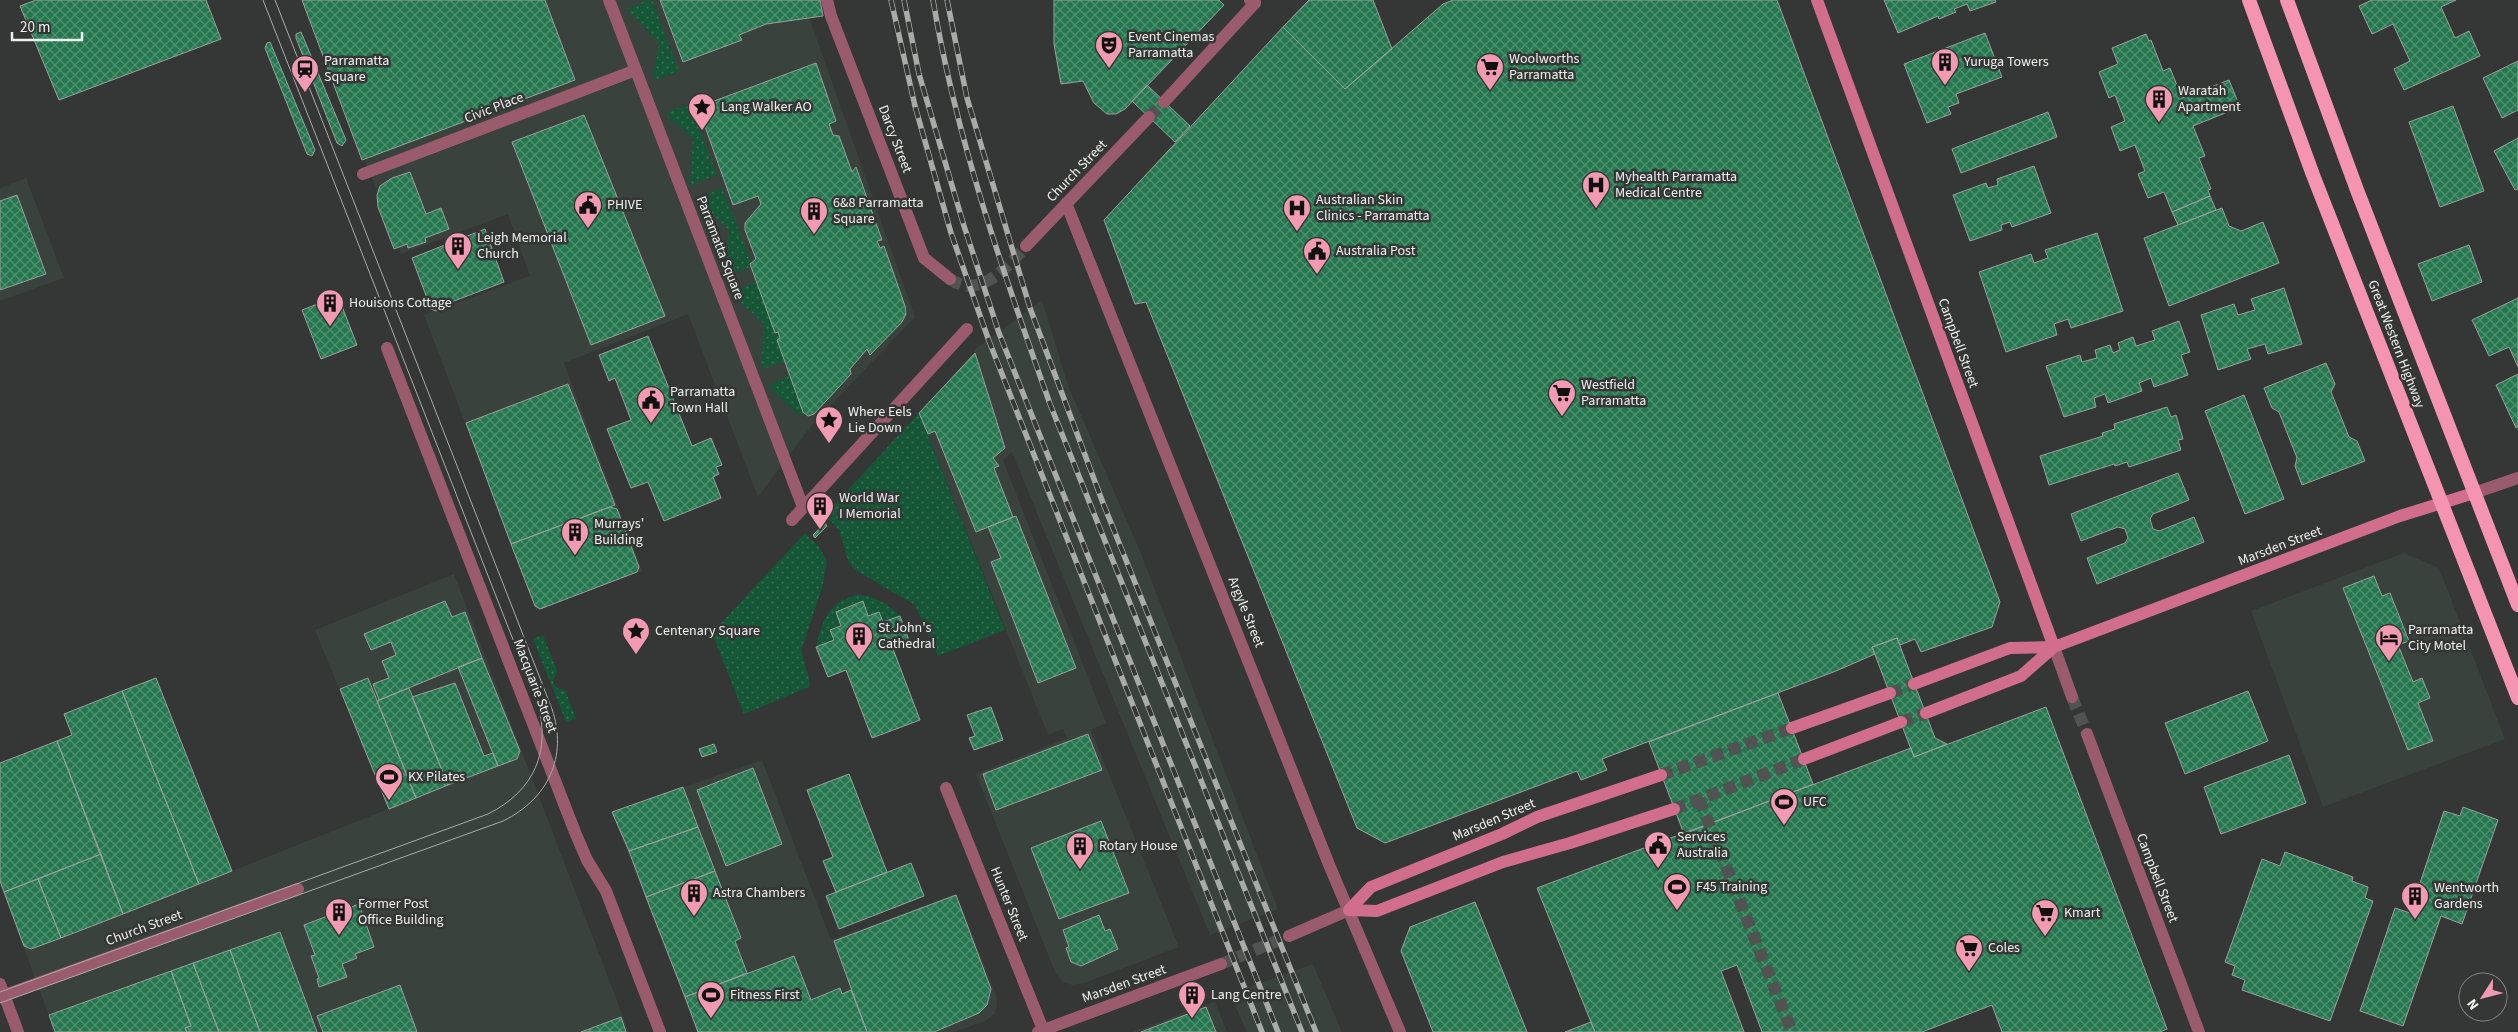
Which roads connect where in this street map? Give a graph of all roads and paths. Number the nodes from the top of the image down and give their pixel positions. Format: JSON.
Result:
{"nodes":[{"id":1,"x":609,"y":0,"type":"edge"},
{"id":2,"x":827,"y":0,"type":"edge"},
{"id":3,"x":1817,"y":0,"type":"edge"},
{"id":4,"x":2249,"y":0,"type":"edge"},
{"id":5,"x":2287,"y":0,"type":"edge"},
{"id":6,"x":1254,"y":1,"type":"edge"},
{"id":7,"x":636,"y":70,"type":"junction"},
{"id":8,"x":1164,"y":102,"type":"tunnel mouth"},
{"id":9,"x":1150,"y":117,"type":"tunnel mouth"},
{"id":10,"x":363,"y":174,"type":"dead end"},
{"id":11,"x":1066,"y":203,"type":"junction"},
{"id":12,"x":1026,"y":246,"type":"tunnel mouth"},
{"id":13,"x":950,"y":279,"type":"tunnel mouth"},
{"id":14,"x":967,"y":329,"type":"dead end"},
{"id":15,"x":387,"y":348,"type":"dead end"},
{"id":16,"x":2518,"y":478,"type":"edge"},
{"id":17,"x":2474,"y":493,"type":"junction"},
{"id":18,"x":2441,"y":503,"type":"junction"},
{"id":19,"x":803,"y":507,"type":"junction"},
{"id":20,"x":792,"y":520,"type":"dead end"},
{"id":21,"x":2518,"y":605,"type":"edge"},
{"id":22,"x":2054,"y":647,"type":"junction"},
{"id":23,"x":1914,"y":684,"type":"tunnel mouth"},
{"id":24,"x":1890,"y":693,"type":"tunnel mouth"},
{"id":25,"x":2072,"y":697,"type":"tunnel mouth"},
{"id":26,"x":2518,"y":698,"type":"edge"},
{"id":27,"x":1926,"y":713,"type":"tunnel mouth"},
{"id":28,"x":1901,"y":722,"type":"tunnel mouth"},
{"id":29,"x":1792,"y":728,"type":"tunnel mouth"},
{"id":30,"x":2087,"y":734,"type":"tunnel mouth"},
{"id":31,"x":1804,"y":759,"type":"tunnel mouth"},
{"id":32,"x":1661,"y":775,"type":"tunnel mouth"},
{"id":33,"x":946,"y":788,"type":"dead end"},
{"id":34,"x":1674,"y":809,"type":"tunnel mouth"},
{"id":35,"x":298,"y":889,"type":"dead end"},
{"id":36,"x":1349,"y":910,"type":"junction"},
{"id":37,"x":1289,"y":936,"type":"tunnel mouth"},
{"id":38,"x":1221,"y":964,"type":"tunnel mouth"},
{"id":39,"x":1,"y":992,"type":"edge"},
{"id":40,"x":1041,"y":1031,"type":"edge"},
{"id":41,"x":18,"y":1032,"type":"edge"},
{"id":42,"x":660,"y":1032,"type":"edge"},
{"id":43,"x":1400,"y":1032,"type":"edge"},
{"id":44,"x":2199,"y":1032,"type":"edge"}],
"edges":[{"from":1,"to":7,"type":"street","name":"Parramatta Square"},
{"from":2,"to":13,"type":"street","name":"Darcy Street"},
{"from":3,"to":22,"type":"main road","name":"Campbell Street"},
{"from":4,"to":18,"type":"highway","name":"Great Western Highway"},
{"from":5,"to":17,"type":"highway","name":"Great Western Highway"},
{"from":6,"to":8,"type":"street"},
{"from":7,"to":10,"type":"street","name":"Civic Place"},
{"from":7,"to":19,"type":"street","name":"Parramatta Square"},
{"from":9,"to":11,"type":"street","name":"Church Street"},
{"from":11,"to":12,"type":"street","name":"Church Street"},
{"from":11,"to":36,"type":"street","name":"Argyle Street"},
{"from":14,"to":19,"type":"street"},
{"from":15,"to":42,"type":"street","name":"Macquarie Street"},
{"from":16,"to":17,"type":"street","name":"Marsden Street"},
{"from":17,"to":18,"type":"main road","name":"Marsden Street"},
{"from":17,"to":21,"type":"highway","name":"Great Western Highway"},
{"from":18,"to":22,"type":"main road","name":"Marsden Street"},
{"from":18,"to":26,"type":"highway","name":"Great Western Highway"},
{"from":19,"to":20,"type":"street"},
{"from":22,"to":23,"type":"main road","name":"Marsden Street"},
{"from":22,"to":25,"type":"street","name":"Campbell Street"},
{"from":22,"to":27,"type":"main road","name":"Marsden Street"},
{"from":24,"to":29,"type":"main road"},
{"from":28,"to":31,"type":"main road"},
{"from":30,"to":44,"type":"street","name":"Campbell Street"},
{"from":32,"to":36,"type":"main road","name":"Marsden Street"},
{"from":33,"to":40,"type":"street","name":"Hunter Street"},
{"from":34,"to":36,"type":"main road","name":"Marsden Street"},
{"from":35,"to":39,"type":"street","name":"Church Street"},
{"from":36,"to":37,"type":"street","name":"Marsden Street"},
{"from":36,"to":43,"type":"street","name":"Argyle Street"},
{"from":38,"to":40,"type":"street","name":"Marsden Street"},
{"from":39,"to":41,"type":"street"}]}
